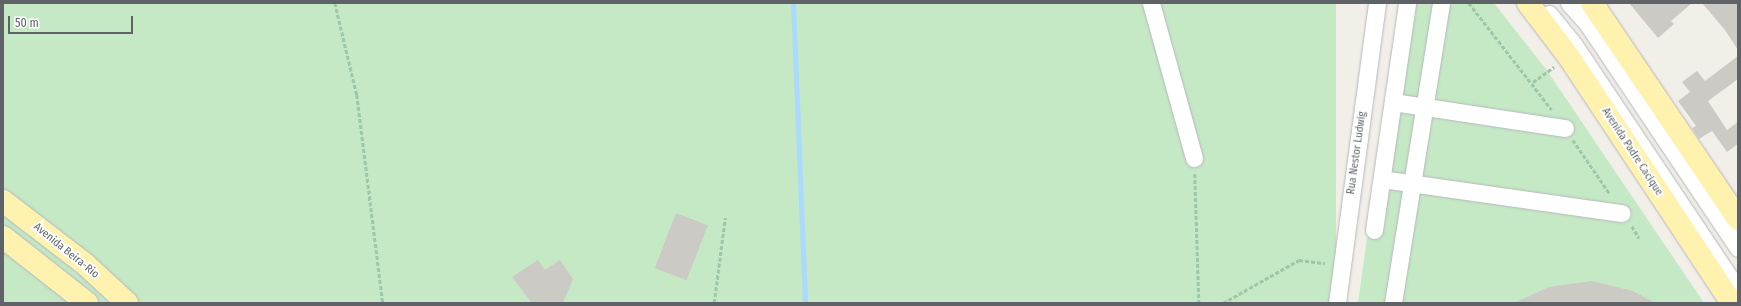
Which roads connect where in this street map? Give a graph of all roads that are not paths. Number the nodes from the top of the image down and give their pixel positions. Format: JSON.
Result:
{"nodes":[{"id":1,"x":1151,"y":3,"type":"edge"},
{"id":2,"x":1378,"y":3,"type":"edge"},
{"id":3,"x":1407,"y":3,"type":"edge"},
{"id":4,"x":1441,"y":3,"type":"edge"},
{"id":5,"x":1528,"y":3,"type":"edge"},
{"id":6,"x":1540,"y":3,"type":"edge"},
{"id":7,"x":1569,"y":3,"type":"edge"},
{"id":8,"x":1593,"y":9,"type":"edge"},
{"id":9,"x":1572,"y":51,"type":"junction"},
{"id":10,"x":1393,"y":102,"type":"junction"},
{"id":11,"x":1425,"y":107,"type":"junction"},
{"id":12,"x":1565,"y":128,"type":"dead end"},
{"id":13,"x":1194,"y":158,"type":"road end"},
{"id":14,"x":1382,"y":180,"type":"junction"},
{"id":15,"x":1414,"y":184,"type":"junction"},
{"id":16,"x":3,"y":201,"type":"edge"},
{"id":17,"x":1622,"y":212,"type":"dead end"},
{"id":18,"x":1738,"y":219,"type":"edge"},
{"id":19,"x":1374,"y":230,"type":"dead end"},
{"id":20,"x":3,"y":237,"type":"edge"},
{"id":21,"x":1738,"y":248,"type":"edge"},
{"id":22,"x":1738,"y":290,"type":"edge"},
{"id":23,"x":87,"y":303,"type":"edge"},
{"id":24,"x":127,"y":303,"type":"edge"},
{"id":25,"x":1337,"y":303,"type":"edge"},
{"id":26,"x":1393,"y":303,"type":"edge"},
{"id":27,"x":1732,"y":303,"type":"edge"}],
"edges":[{"from":1,"to":13,"type":"street"},
{"from":2,"to":25,"type":"street","name":"Rua Nestor Ludwig"},
{"from":3,"to":10,"type":"street"},
{"from":4,"to":11,"type":"street"},
{"from":5,"to":9,"type":"main road","name":"Avenida Padre Cacique"},
{"from":6,"to":9,"type":"street"},
{"from":7,"to":8,"type":"street"},
{"from":8,"to":9,"type":"street"},
{"from":8,"to":18,"type":"main road"},
{"from":8,"to":21,"type":"street"},
{"from":9,"to":22,"type":"street"},
{"from":9,"to":27,"type":"main road","name":"Avenida Padre Cacique"},
{"from":10,"to":11,"type":"street"},
{"from":10,"to":14,"type":"street"},
{"from":11,"to":12,"type":"street"},
{"from":11,"to":15,"type":"street"},
{"from":14,"to":15,"type":"street"},
{"from":14,"to":19,"type":"street"},
{"from":15,"to":17,"type":"street"},
{"from":15,"to":26,"type":"street"},
{"from":16,"to":24,"type":"main road","name":"Avenida Beira-Rio"},
{"from":20,"to":23,"type":"main road"}]}
